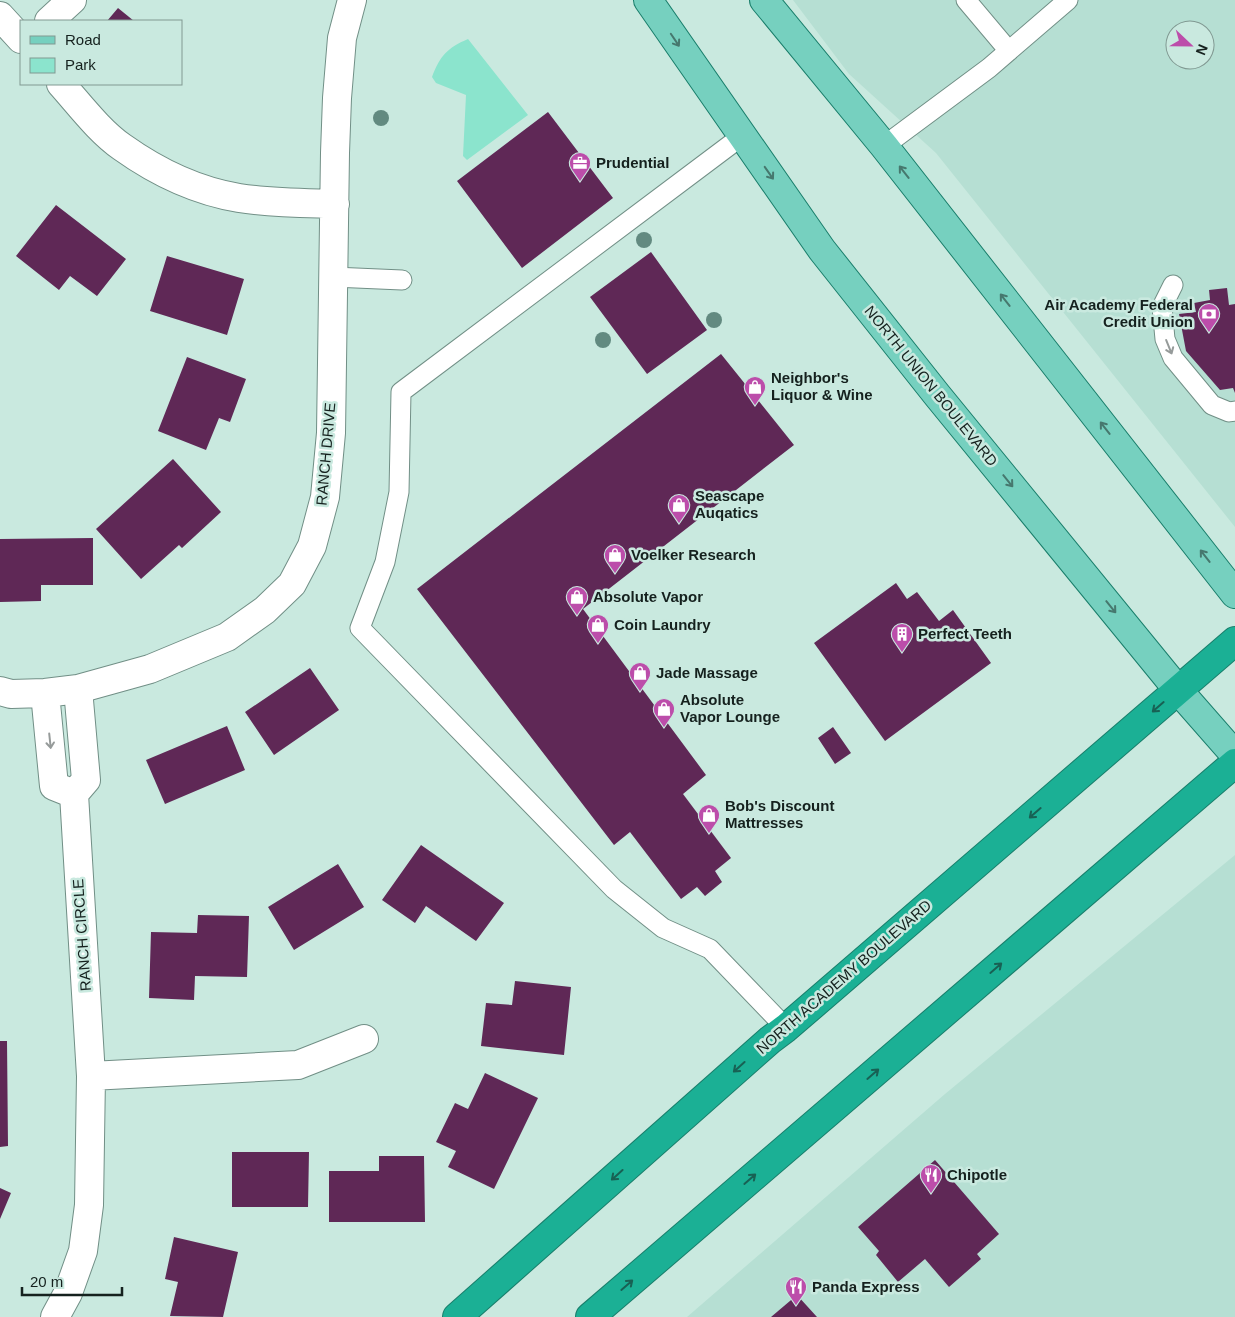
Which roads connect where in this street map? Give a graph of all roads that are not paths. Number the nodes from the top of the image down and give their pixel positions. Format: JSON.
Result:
{"nodes":[{"id":1,"x":72,"y":0,"type":"edge"},
{"id":2,"x":352,"y":0,"type":"edge"},
{"id":3,"x":648,"y":0,"type":"edge"},
{"id":4,"x":764,"y":0,"type":"edge"},
{"id":5,"x":966,"y":0,"type":"edge"},
{"id":6,"x":1068,"y":0,"type":"edge"},
{"id":7,"x":0,"y":16,"type":"edge"},
{"id":8,"x":51,"y":20,"type":"edge"},
{"id":9,"x":20,"y":38,"type":"edge"},
{"id":10,"x":1009,"y":50,"type":"junction"},
{"id":11,"x":62,"y":85,"type":"edge"},
{"id":12,"x":742,"y":136,"type":"junction"},
{"id":13,"x":884,"y":146,"type":"junction"},
{"id":14,"x":334,"y":204,"type":"junction"},
{"id":15,"x":333,"y":277,"type":"junction"},
{"id":16,"x":402,"y":280,"type":"dead end"},
{"id":17,"x":1173,"y":285,"type":"dead end"},
{"id":18,"x":1235,"y":411,"type":"edge"},
{"id":19,"x":1235,"y":594,"type":"edge"},
{"id":20,"x":1235,"y":642,"type":"edge"},
{"id":21,"x":78,"y":689,"type":"junction"},
{"id":22,"x":1178,"y":690,"type":"junction"},
{"id":23,"x":0,"y":691,"type":"edge"},
{"id":24,"x":45,"y":693,"type":"junction"},
{"id":25,"x":1235,"y":755,"type":"edge"},
{"id":26,"x":1235,"y":763,"type":"edge"},
{"id":27,"x":74,"y":794,"type":"junction"},
{"id":28,"x":786,"y":1028,"type":"junction"},
{"id":29,"x":364,"y":1039,"type":"dead end"},
{"id":30,"x":91,"y":1076,"type":"junction"},
{"id":31,"x":55,"y":1317,"type":"edge"},
{"id":32,"x":457,"y":1317,"type":"edge"},
{"id":33,"x":590,"y":1317,"type":"edge"}],
"edges":[{"from":1,"to":8,"type":"street"},
{"from":2,"to":14,"type":"street","name":"RANCH DRIVE"},
{"from":3,"to":12,"type":"main road","name":"NORTH UNION BOULEVARD","one_way":true},
{"from":4,"to":13,"type":"main road"},
{"from":5,"to":10,"type":"lane"},
{"from":6,"to":10,"type":"lane"},
{"from":7,"to":9,"type":"street"},
{"from":10,"to":13,"type":"lane"},
{"from":11,"to":14,"type":"street"},
{"from":12,"to":22,"type":"main road","name":"NORTH UNION BOULEVARD","one_way":true},
{"from":12,"to":28,"type":"lane"},
{"from":19,"to":13,"type":"main road","one_way":true},
{"from":14,"to":15,"type":"street","name":"RANCH DRIVE"},
{"from":15,"to":16,"type":"lane"},
{"from":15,"to":21,"type":"street","name":"RANCH DRIVE"},
{"from":17,"to":18,"type":"lane","one_way":true},
{"from":20,"to":22,"type":"highway","name":"NORTH ACADEMY BOULEVARD"},
{"from":21,"to":24,"type":"street","name":"RANCH DRIVE"},
{"from":21,"to":27,"type":"street"},
{"from":22,"to":25,"type":"main road","name":"NORTH UNION BOULEVARD"},
{"from":22,"to":28,"type":"highway","name":"NORTH ACADEMY BOULEVARD","one_way":true},
{"from":23,"to":24,"type":"street","name":"RANCH DRIVE"},
{"from":24,"to":27,"type":"street","one_way":true},
{"from":33,"to":26,"type":"highway","one_way":true},
{"from":27,"to":30,"type":"street","name":"RANCH CIRCLE"},
{"from":28,"to":32,"type":"highway","name":"NORTH ACADEMY BOULEVARD","one_way":true},
{"from":29,"to":30,"type":"street"},
{"from":30,"to":31,"type":"street","name":"RANCH CIRCLE"}]}
